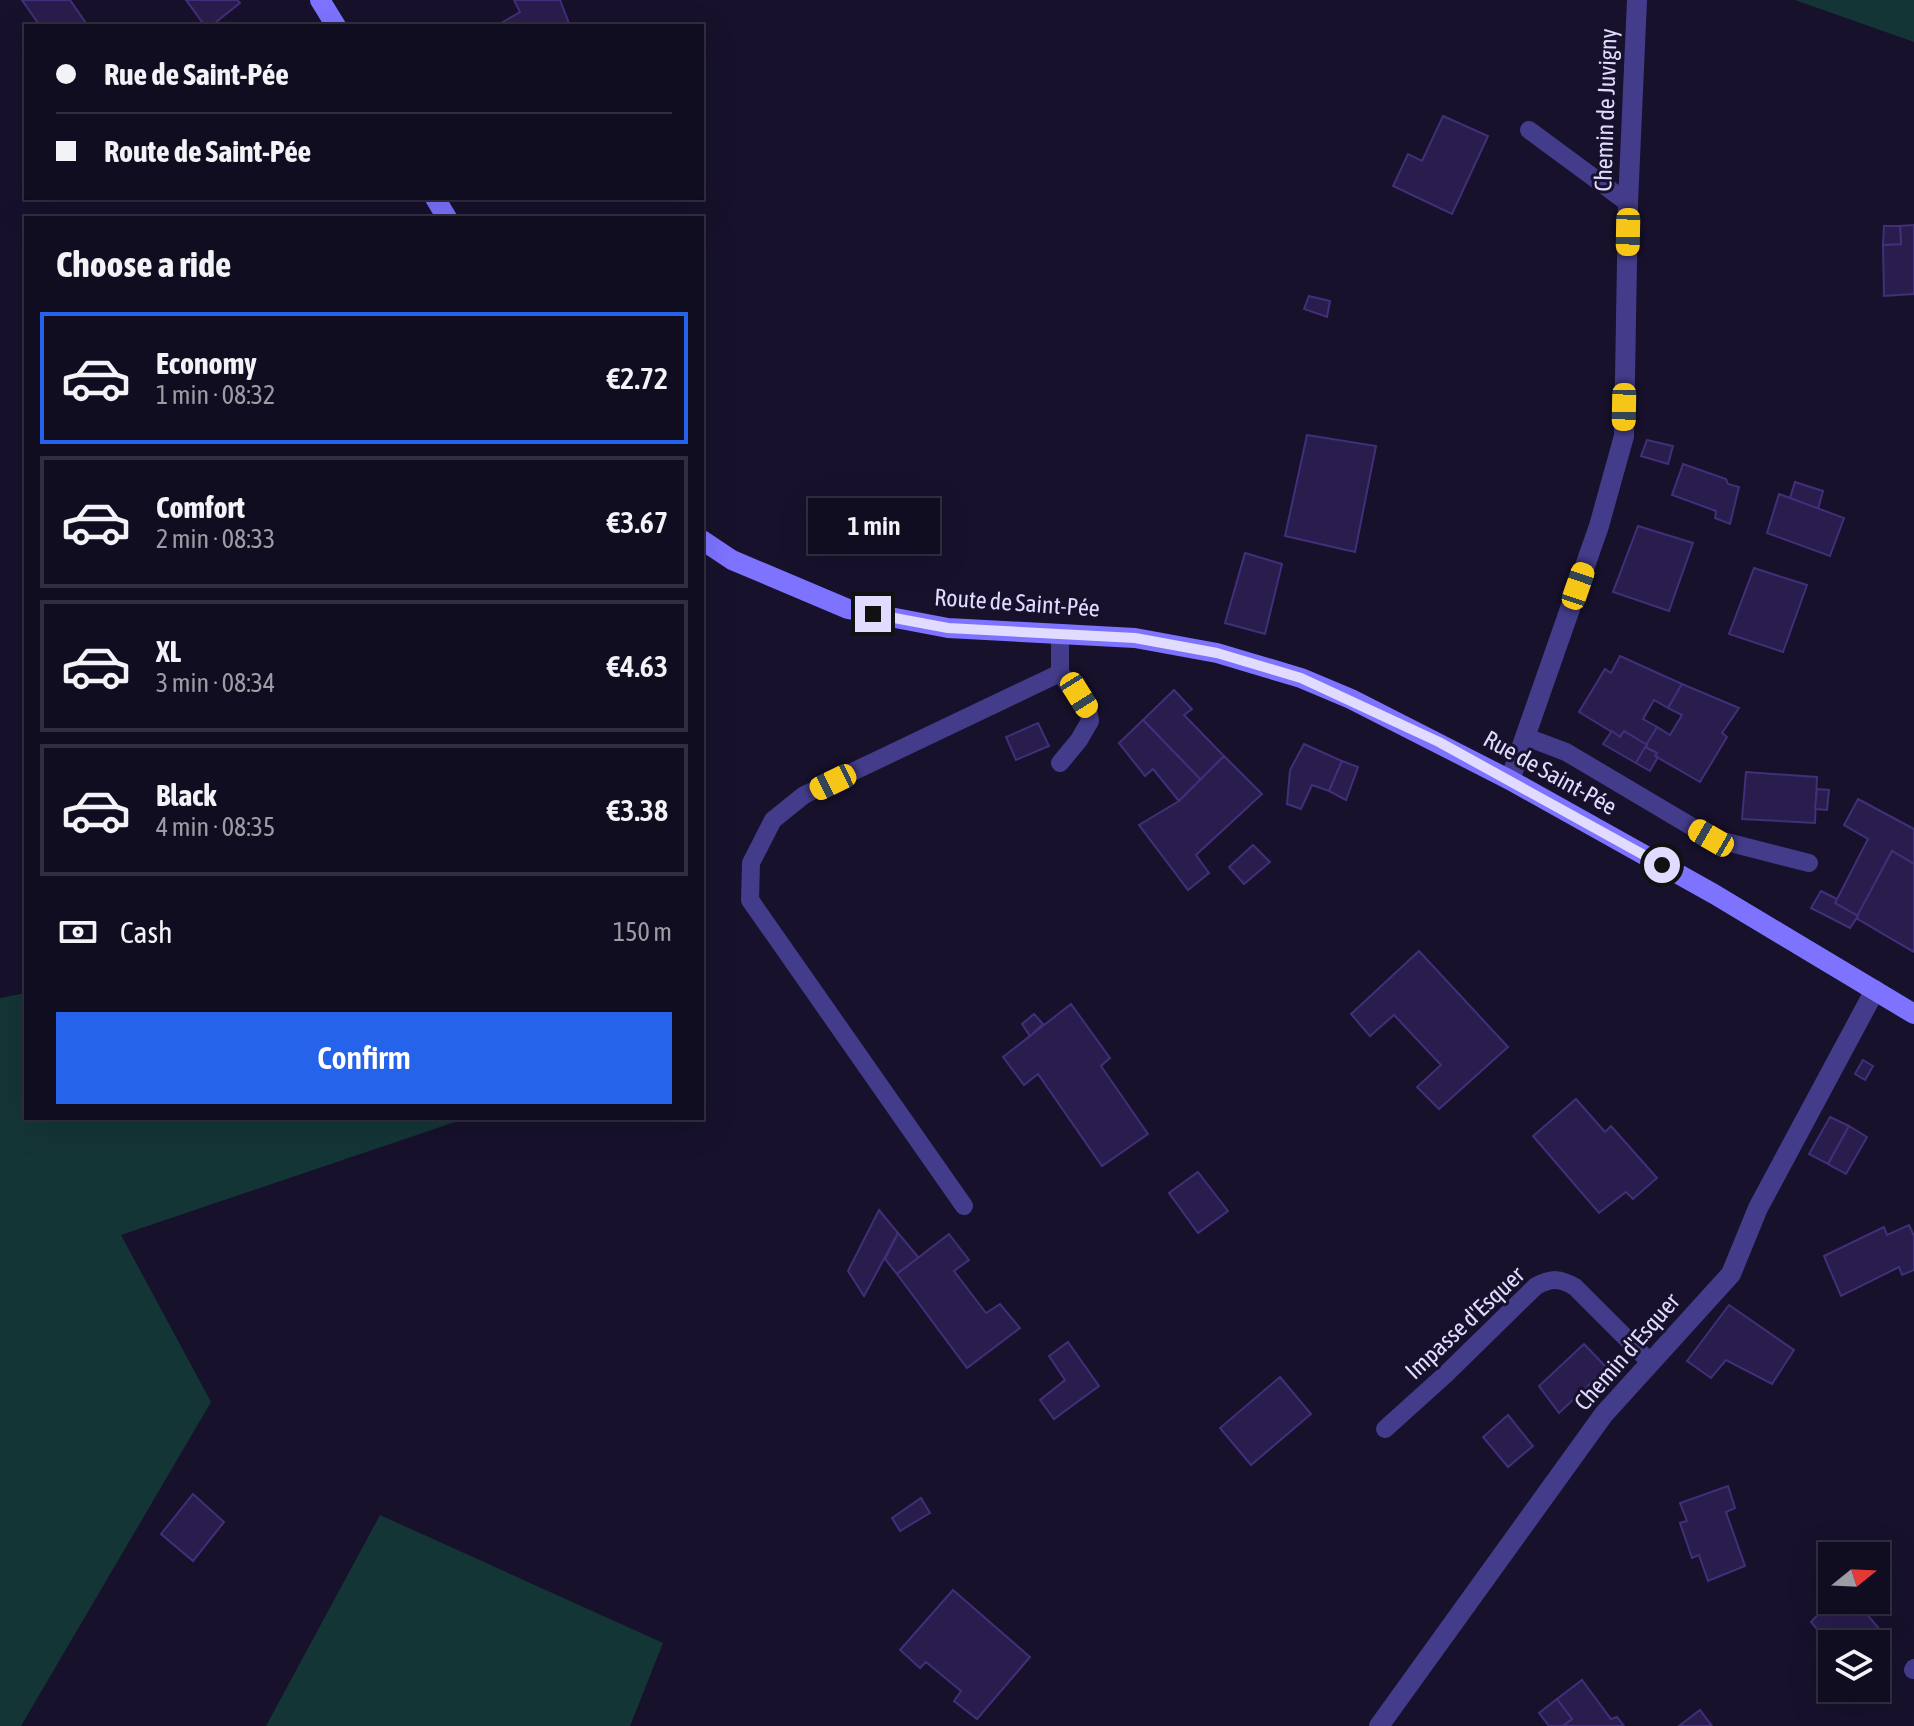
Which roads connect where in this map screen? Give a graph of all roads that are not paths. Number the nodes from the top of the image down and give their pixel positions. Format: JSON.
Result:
{"nodes":[{"id":1,"x":320,"y":0,"type":"edge"},
{"id":2,"x":1637,"y":0,"type":"edge"},
{"id":3,"x":335,"y":24,"type":"edge"},
{"id":4,"x":1529,"y":130,"type":"dead end"},
{"id":5,"x":1628,"y":203,"type":"junction"},
{"id":6,"x":704,"y":541,"type":"edge"},
{"id":7,"x":1060,"y":633,"type":"junction"},
{"id":8,"x":1135,"y":638,"type":"joint"},
{"id":9,"x":1060,"y":673,"type":"junction"},
{"id":10,"x":1526,"y":737,"type":"junction"},
{"id":11,"x":1060,"y":763,"type":"dead end"},
{"id":12,"x":1510,"y":780,"type":"junction"},
{"id":13,"x":1809,"y":863,"type":"dead end"},
{"id":14,"x":1875,"y":990,"type":"junction"},
{"id":15,"x":1914,"y":1014,"type":"edge"},
{"id":16,"x":964,"y":1206,"type":"dead end"},
{"id":17,"x":1651,"y":1363,"type":"junction"},
{"id":18,"x":1385,"y":1429,"type":"dead end"},
{"id":19,"x":1379,"y":1726,"type":"edge"}],
"edges":[{"from":1,"to":3,"type":"main road"},
{"from":2,"to":5,"type":"street","name":"Chemin de Juvigny"},
{"from":4,"to":5,"type":"lane"},
{"from":5,"to":10,"type":"street","name":"Chemin de Juvigny"},
{"from":6,"to":7,"type":"main road","name":"Route de Saint-Pée"},
{"from":7,"to":8,"type":"main road","name":"Route de Saint-Pée"},
{"from":7,"to":9,"type":"lane"},
{"from":8,"to":12,"type":"main road","name":"Rue de Saint-Pée"},
{"from":9,"to":11,"type":"lane"},
{"from":9,"to":16,"type":"lane"},
{"from":10,"to":12,"type":"street","name":"Chemin de Juvigny"},
{"from":10,"to":13,"type":"lane"},
{"from":12,"to":14,"type":"main road","name":"Rue de Saint-Pée"},
{"from":14,"to":15,"type":"main road","name":"Rue de Saint-Pée"},
{"from":14,"to":17,"type":"street","name":"Chemin d'Esquer"},
{"from":17,"to":18,"type":"lane","name":"Impasse d'Esquer"},
{"from":17,"to":19,"type":"street","name":"Chemin d'Esquer"}]}
